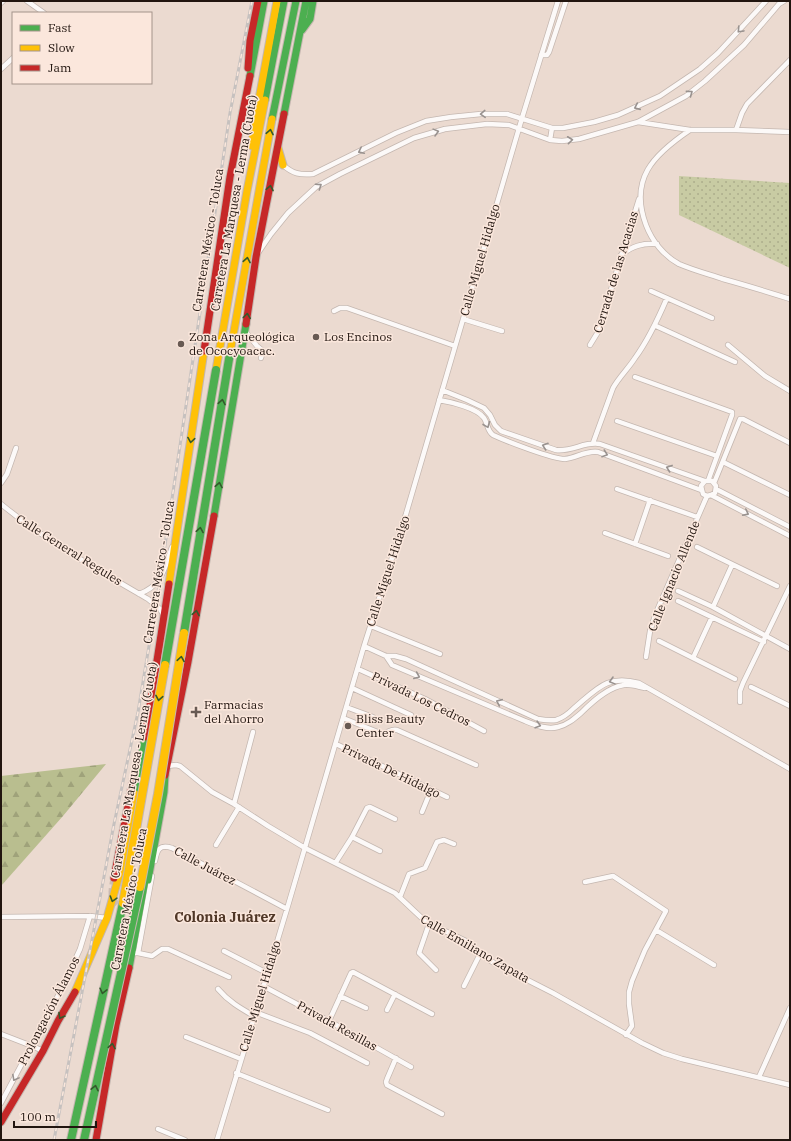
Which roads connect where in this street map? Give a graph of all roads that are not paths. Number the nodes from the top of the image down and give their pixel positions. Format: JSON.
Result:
{"nodes":[{"id":1,"x":27,"y":1,"type":"edge"},
{"id":2,"x":258,"y":1,"type":"edge"},
{"id":3,"x":264,"y":1,"type":"edge"},
{"id":4,"x":277,"y":1,"type":"edge"},
{"id":5,"x":284,"y":1,"type":"edge"},
{"id":6,"x":296,"y":1,"type":"edge"},
{"id":7,"x":306,"y":1,"type":"edge"},
{"id":8,"x":313,"y":1,"type":"edge"},
{"id":9,"x":558,"y":1,"type":"edge"},
{"id":10,"x":566,"y":1,"type":"edge"},
{"id":11,"x":766,"y":1,"type":"edge"},
{"id":12,"x":784,"y":1,"type":"edge"},
{"id":13,"x":778,"y":3,"type":"edge"},
{"id":14,"x":43,"y":12,"type":"edge"},
{"id":15,"x":300,"y":34,"type":"junction"},
{"id":16,"x":541,"y":55,"type":"junction"},
{"id":17,"x":12,"y":59,"type":"edge"},
{"id":18,"x":789,"y":61,"type":"edge"},
{"id":19,"x":1,"y":70,"type":"edge"},
{"id":20,"x":248,"y":80,"type":"junction"},
{"id":21,"x":522,"y":118,"type":"junction"},
{"id":22,"x":638,"y":122,"type":"junction"},
{"id":23,"x":552,"y":128,"type":"junction"},
{"id":24,"x":519,"y":129,"type":"junction"},
{"id":25,"x":690,"y":130,"type":"junction"},
{"id":26,"x":736,"y":130,"type":"junction"},
{"id":27,"x":790,"y":132,"type":"edge"},
{"id":28,"x":550,"y":140,"type":"junction"},
{"id":29,"x":278,"y":147,"type":"junction"},
{"id":30,"x":283,"y":164,"type":"joint"},
{"id":31,"x":247,"y":191,"type":"junction"},
{"id":32,"x":640,"y":197,"type":"junction"},
{"id":33,"x":656,"y":244,"type":"junction"},
{"id":34,"x":621,"y":255,"type":"junction"},
{"id":35,"x":256,"y":257,"type":"junction"},
{"id":36,"x":651,"y":291,"type":"dead end"},
{"id":37,"x":667,"y":298,"type":"junction"},
{"id":38,"x":790,"y":299,"type":"edge"},
{"id":39,"x":334,"y":311,"type":"dead end"},
{"id":40,"x":712,"y":318,"type":"dead end"},
{"id":41,"x":463,"y":319,"type":"junction"},
{"id":42,"x":656,"y":326,"type":"junction"},
{"id":43,"x":245,"y":331,"type":"junction"},
{"id":44,"x":502,"y":331,"type":"dead end"},
{"id":45,"x":590,"y":344,"type":"dead end"},
{"id":46,"x":728,"y":345,"type":"dead end"},
{"id":47,"x":455,"y":346,"type":"junction"},
{"id":48,"x":261,"y":358,"type":"dead end"},
{"id":49,"x":735,"y":362,"type":"dead end"},
{"id":50,"x":636,"y":377,"type":"dead end"},
{"id":51,"x":442,"y":390,"type":"junction"},
{"id":52,"x":790,"y":391,"type":"edge"},
{"id":53,"x":454,"y":395,"type":"junction"},
{"id":54,"x":439,"y":400,"type":"junction"},
{"id":55,"x":452,"y":402,"type":"junction"},
{"id":56,"x":475,"y":404,"type":"junction"},
{"id":57,"x":472,"y":410,"type":"junction"},
{"id":58,"x":617,"y":421,"type":"dead end"},
{"id":59,"x":593,"y":443,"type":"junction"},
{"id":60,"x":790,"y":443,"type":"edge"},
{"id":61,"x":16,"y":448,"type":"dead end"},
{"id":62,"x":575,"y":448,"type":"junction"},
{"id":63,"x":577,"y":456,"type":"junction"},
{"id":64,"x":717,"y":456,"type":"junction"},
{"id":65,"x":723,"y":462,"type":"junction"},
{"id":66,"x":707,"y":481,"type":"junction"},
{"id":67,"x":1,"y":482,"type":"edge"},
{"id":68,"x":714,"y":483,"type":"junction"},
{"id":69,"x":617,"y":489,"type":"dead end"},
{"id":70,"x":716,"y":489,"type":"junction"},
{"id":71,"x":701,"y":490,"type":"junction"},
{"id":72,"x":790,"y":495,"type":"edge"},
{"id":73,"x":709,"y":496,"type":"junction"},
{"id":74,"x":650,"y":500,"type":"junction"},
{"id":75,"x":1,"y":504,"type":"edge"},
{"id":76,"x":697,"y":517,"type":"junction"},
{"id":77,"x":790,"y":527,"type":"edge"},
{"id":78,"x":605,"y":533,"type":"dead end"},
{"id":79,"x":177,"y":535,"type":"junction"},
{"id":80,"x":790,"y":536,"type":"edge"},
{"id":81,"x":634,"y":544,"type":"junction"},
{"id":82,"x":697,"y":547,"type":"dead end"},
{"id":83,"x":668,"y":556,"type":"dead end"},
{"id":84,"x":732,"y":565,"type":"junction"},
{"id":85,"x":777,"y":586,"type":"dead end"},
{"id":86,"x":790,"y":586,"type":"edge"},
{"id":87,"x":678,"y":591,"type":"dead end"},
{"id":88,"x":789,"y":592,"type":"edge"},
{"id":89,"x":139,"y":594,"type":"junction"},
{"id":90,"x":678,"y":601,"type":"dead end"},
{"id":91,"x":713,"y":607,"type":"junction"},
{"id":92,"x":165,"y":617,"type":"junction"},
{"id":93,"x":712,"y":617,"type":"junction"},
{"id":94,"x":371,"y":626,"type":"junction"},
{"id":95,"x":767,"y":636,"type":"junction"},
{"id":96,"x":659,"y":641,"type":"dead end"},
{"id":97,"x":764,"y":642,"type":"junction"},
{"id":98,"x":364,"y":646,"type":"junction"},
{"id":99,"x":790,"y":649,"type":"edge"},
{"id":100,"x":440,"y":654,"type":"dead end"},
{"id":101,"x":386,"y":656,"type":"junction"},
{"id":102,"x":646,"y":657,"type":"dead end"},
{"id":103,"x":693,"y":658,"type":"junction"},
{"id":104,"x":358,"y":669,"type":"junction"},
{"id":105,"x":735,"y":679,"type":"dead end"},
{"id":106,"x":751,"y":687,"type":"dead end"},
{"id":107,"x":352,"y":688,"type":"junction"},
{"id":108,"x":649,"y":689,"type":"junction"},
{"id":109,"x":740,"y":702,"type":"dead end"},
{"id":110,"x":789,"y":704,"type":"edge"},
{"id":111,"x":346,"y":707,"type":"junction"},
{"id":112,"x":582,"y":711,"type":"junction"},
{"id":113,"x":411,"y":715,"type":"dead end"},
{"id":114,"x":373,"y":717,"type":"dead end"},
{"id":115,"x":564,"y":717,"type":"junction"},
{"id":116,"x":343,"y":718,"type":"junction"},
{"id":117,"x":484,"y":731,"type":"dead end"},
{"id":118,"x":253,"y":732,"type":"dead end"},
{"id":119,"x":145,"y":737,"type":"junction"},
{"id":120,"x":336,"y":744,"type":"junction"},
{"id":121,"x":476,"y":765,"type":"dead end"},
{"id":122,"x":167,"y":766,"type":"junction"},
{"id":123,"x":790,"y":769,"type":"edge"},
{"id":124,"x":165,"y":775,"type":"junction"},
{"id":125,"x":431,"y":790,"type":"junction"},
{"id":126,"x":447,"y":798,"type":"dead end"},
{"id":127,"x":234,"y":804,"type":"junction"},
{"id":128,"x":239,"y":807,"type":"junction"},
{"id":129,"x":422,"y":812,"type":"dead end"},
{"id":130,"x":395,"y":819,"type":"dead end"},
{"id":131,"x":352,"y":837,"type":"junction"},
{"id":132,"x":454,"y":844,"type":"dead end"},
{"id":133,"x":216,"y":845,"type":"dead end"},
{"id":134,"x":305,"y":848,"type":"junction"},
{"id":135,"x":380,"y":851,"type":"dead end"},
{"id":136,"x":336,"y":862,"type":"junction"},
{"id":137,"x":114,"y":878,"type":"tunnel mouth"},
{"id":138,"x":585,"y":882,"type":"dead end"},
{"id":139,"x":146,"y":886,"type":"dead end"},
{"id":140,"x":400,"y":897,"type":"junction"},
{"id":141,"x":287,"y":909,"type":"junction"},
{"id":142,"x":90,"y":916,"type":"junction"},
{"id":143,"x":1,"y":917,"type":"edge"},
{"id":144,"x":107,"y":918,"type":"junction"},
{"id":145,"x":429,"y":924,"type":"junction"},
{"id":146,"x":656,"y":930,"type":"junction"},
{"id":147,"x":224,"y":951,"type":"dead end"},
{"id":148,"x":135,"y":953,"type":"junction"},
{"id":149,"x":480,"y":954,"type":"junction"},
{"id":150,"x":714,"y":965,"type":"dead end"},
{"id":151,"x":436,"y":970,"type":"dead end"},
{"id":152,"x":267,"y":973,"type":"junction"},
{"id":153,"x":229,"y":977,"type":"dead end"},
{"id":154,"x":262,"y":986,"type":"junction"},
{"id":155,"x":464,"y":986,"type":"dead end"},
{"id":156,"x":218,"y":988,"type":"dead end"},
{"id":157,"x":395,"y":994,"type":"junction"},
{"id":158,"x":340,"y":996,"type":"junction"},
{"id":159,"x":366,"y":1008,"type":"dead end"},
{"id":160,"x":790,"y":1008,"type":"edge"},
{"id":161,"x":387,"y":1010,"type":"dead end"},
{"id":162,"x":254,"y":1014,"type":"junction"},
{"id":163,"x":432,"y":1014,"type":"dead end"},
{"id":164,"x":329,"y":1021,"type":"junction"},
{"id":165,"x":1,"y":1034,"type":"edge"},
{"id":166,"x":626,"y":1035,"type":"junction"},
{"id":167,"x":186,"y":1036,"type":"dead end"},
{"id":168,"x":32,"y":1046,"type":"junction"},
{"id":169,"x":43,"y":1051,"type":"junction"},
{"id":170,"x":396,"y":1058,"type":"junction"},
{"id":171,"x":241,"y":1060,"type":"junction"},
{"id":172,"x":368,"y":1063,"type":"dead end"},
{"id":173,"x":411,"y":1067,"type":"dead end"},
{"id":174,"x":236,"y":1073,"type":"junction"},
{"id":175,"x":759,"y":1077,"type":"junction"},
{"id":176,"x":790,"y":1085,"type":"edge"},
{"id":177,"x":1,"y":1103,"type":"edge"},
{"id":178,"x":328,"y":1110,"type":"dead end"},
{"id":179,"x":442,"y":1114,"type":"dead end"},
{"id":180,"x":1,"y":1122,"type":"edge"},
{"id":181,"x":158,"y":1129,"type":"dead end"},
{"id":182,"x":71,"y":1140,"type":"edge"},
{"id":183,"x":84,"y":1140,"type":"edge"},
{"id":184,"x":96,"y":1140,"type":"edge"},
{"id":185,"x":186,"y":1140,"type":"edge"},
{"id":186,"x":217,"y":1140,"type":"edge"}],
"edges":[{"from":1,"to":14,"type":"street"},
{"from":2,"to":20,"type":"main road"},
{"from":3,"to":20,"type":"main road","name":"Carretera México - Toluca"},
{"from":4,"to":31,"type":"main road"},
{"from":5,"to":31,"type":"main road","name":"Carretera La Marquesa - Lerma (Cuota)"},
{"from":183,"to":6,"type":"main road","name":"Carretera La Marquesa - Lerma (Cuota)","one_way":true,"bridge":true},
{"from":7,"to":15,"type":"main road","name":"Carretera México - Toluca"},
{"from":8,"to":15,"type":"main road"},
{"from":9,"to":16,"type":"street","name":"Calle Miguel Hidalgo"},
{"from":10,"to":16,"type":"street"},
{"from":11,"to":23,"type":"street","one_way":true},
{"from":12,"to":13,"type":"street"},
{"from":22,"to":13,"type":"street","one_way":true},
{"from":15,"to":29,"type":"main road","name":"Carretera México - Toluca"},
{"from":16,"to":21,"type":"street","name":"Calle Miguel Hidalgo"},
{"from":17,"to":19,"type":"street"},
{"from":18,"to":26,"type":"street"},
{"from":20,"to":79,"type":"main road","name":"Carretera México - Toluca","one_way":true},
{"from":21,"to":23,"type":"street"},
{"from":21,"to":24,"type":"street","name":"Calle Miguel Hidalgo"},
{"from":21,"to":30,"type":"street","one_way":true},
{"from":22,"to":25,"type":"street"},
{"from":28,"to":22,"type":"street","one_way":true},
{"from":23,"to":28,"type":"street"},
{"from":24,"to":28,"type":"street"},
{"from":35,"to":24,"type":"street","one_way":true},
{"from":24,"to":41,"type":"street","name":"Calle Miguel Hidalgo"},
{"from":25,"to":26,"type":"street"},
{"from":25,"to":32,"type":"street","name":"Cerrada de las Acacias"},
{"from":26,"to":27,"type":"street"},
{"from":29,"to":30,"type":"main road"},
{"from":35,"to":29,"type":"main road","name":"Carretera México - Toluca","one_way":true},
{"from":31,"to":182,"type":"main road","name":"Carretera La Marquesa - Lerma (Cuota)","one_way":true,"bridge":true},
{"from":32,"to":33,"type":"street"},
{"from":32,"to":34,"type":"street","name":"Cerrada de las Acacias"},
{"from":33,"to":34,"type":"street"},
{"from":33,"to":38,"type":"street"},
{"from":34,"to":45,"type":"street","name":"Cerrada de las Acacias"},
{"from":43,"to":35,"type":"main road","name":"Carretera México - Toluca","one_way":true},
{"from":36,"to":37,"type":"street"},
{"from":37,"to":40,"type":"street"},
{"from":37,"to":42,"type":"street"},
{"from":39,"to":47,"type":"street"},
{"from":41,"to":44,"type":"street"},
{"from":41,"to":47,"type":"street","name":"Calle Miguel Hidalgo"},
{"from":42,"to":49,"type":"street"},
{"from":42,"to":59,"type":"street"},
{"from":43,"to":48,"type":"street"},
{"from":122,"to":43,"type":"main road","name":"Carretera México - Toluca","one_way":true},
{"from":46,"to":52,"type":"street"},
{"from":47,"to":51,"type":"street","name":"Calle Miguel Hidalgo"},
{"from":50,"to":64,"type":"street"},
{"from":51,"to":53,"type":"street"},
{"from":51,"to":54,"type":"street","name":"Calle Miguel Hidalgo"},
{"from":53,"to":55,"type":"street"},
{"from":53,"to":56,"type":"street"},
{"from":54,"to":55,"type":"street"},
{"from":54,"to":94,"type":"street","name":"Calle Miguel Hidalgo"},
{"from":55,"to":57,"type":"street"},
{"from":56,"to":57,"type":"street"},
{"from":62,"to":56,"type":"street","one_way":true},
{"from":57,"to":63,"type":"street","one_way":true},
{"from":58,"to":64,"type":"street"},
{"from":59,"to":62,"type":"street"},
{"from":66,"to":59,"type":"street","one_way":true},
{"from":60,"to":65,"type":"street"},
{"from":61,"to":67,"type":"street"},
{"from":62,"to":63,"type":"street"},
{"from":63,"to":71,"type":"street","one_way":true},
{"from":64,"to":66,"type":"street"},
{"from":65,"to":68,"type":"street"},
{"from":65,"to":72,"type":"street"},
{"from":66,"to":68,"type":"street"},
{"from":66,"to":71,"type":"street"},
{"from":68,"to":70,"type":"street"},
{"from":69,"to":74,"type":"street"},
{"from":70,"to":73,"type":"street"},
{"from":70,"to":77,"type":"street"},
{"from":71,"to":73,"type":"street"},
{"from":73,"to":76,"type":"street","name":"Calle Ignacio Allende"},
{"from":73,"to":80,"type":"street","one_way":true},
{"from":74,"to":76,"type":"street"},
{"from":74,"to":81,"type":"street"},
{"from":75,"to":89,"type":"street","name":"Calle General Regules"},
{"from":76,"to":102,"type":"street","name":"Calle Ignacio Allende"},
{"from":78,"to":81,"type":"street"},
{"from":79,"to":89,"type":"street"},
{"from":79,"to":92,"type":"main road","name":"Carretera México - Toluca"},
{"from":81,"to":83,"type":"street"},
{"from":82,"to":84,"type":"street"},
{"from":84,"to":85,"type":"street"},
{"from":84,"to":91,"type":"street"},
{"from":86,"to":88,"type":"street"},
{"from":87,"to":91,"type":"street"},
{"from":88,"to":95,"type":"street"},
{"from":89,"to":92,"type":"street","name":"Calle General Regules"},
{"from":90,"to":93,"type":"street"},
{"from":91,"to":95,"type":"street"},
{"from":92,"to":119,"type":"main road","name":"Carretera México - Toluca"},
{"from":93,"to":97,"type":"street"},
{"from":93,"to":103,"type":"street"},
{"from":94,"to":98,"type":"street","name":"Calle Miguel Hidalgo"},
{"from":94,"to":100,"type":"street"},
{"from":95,"to":97,"type":"street"},
{"from":95,"to":99,"type":"street"},
{"from":96,"to":103,"type":"street"},
{"from":97,"to":109,"type":"street"},
{"from":98,"to":101,"type":"street"},
{"from":98,"to":104,"type":"street","name":"Calle Miguel Hidalgo"},
{"from":101,"to":112,"type":"street","one_way":true},
{"from":115,"to":101,"type":"street","one_way":true},
{"from":103,"to":105,"type":"street"},
{"from":104,"to":107,"type":"street","name":"Calle Miguel Hidalgo"},
{"from":104,"to":117,"type":"street","name":"Privada Los Cedros"},
{"from":106,"to":110,"type":"street"},
{"from":107,"to":111,"type":"street","name":"Calle Miguel Hidalgo"},
{"from":107,"to":113,"type":"street"},
{"from":108,"to":112,"type":"street"},
{"from":108,"to":115,"type":"street","one_way":true},
{"from":108,"to":123,"type":"street"},
{"from":111,"to":114,"type":"street"},
{"from":111,"to":116,"type":"street","name":"Calle Miguel Hidalgo"},
{"from":112,"to":115,"type":"street"},
{"from":116,"to":120,"type":"street","name":"Calle Miguel Hidalgo"},
{"from":116,"to":121,"type":"street"},
{"from":118,"to":127,"type":"street"},
{"from":119,"to":137,"type":"main road"},
{"from":119,"to":144,"type":"main road","name":"Carretera México - Toluca","one_way":true},
{"from":120,"to":125,"type":"street","name":"Privada De Hidalgo"},
{"from":120,"to":134,"type":"street","name":"Calle Miguel Hidalgo"},
{"from":122,"to":124,"type":"main road","name":"Carretera México - Toluca"},
{"from":122,"to":127,"type":"street","name":"Calle Emiliano Zapata"},
{"from":124,"to":139,"type":"main road"},
{"from":124,"to":148,"type":"main road","name":"Carretera México - Toluca"},
{"from":125,"to":126,"type":"street","name":"Privada De Hidalgo"},
{"from":125,"to":129,"type":"street"},
{"from":127,"to":128,"type":"street","name":"Calle Emiliano Zapata"},
{"from":128,"to":133,"type":"street"},
{"from":128,"to":134,"type":"street","name":"Calle Emiliano Zapata"},
{"from":130,"to":131,"type":"street"},
{"from":131,"to":135,"type":"street"},
{"from":131,"to":136,"type":"street"},
{"from":132,"to":140,"type":"street"},
{"from":134,"to":136,"type":"street","name":"Calle Emiliano Zapata"},
{"from":134,"to":141,"type":"street","name":"Calle Miguel Hidalgo"},
{"from":136,"to":140,"type":"street","name":"Calle Emiliano Zapata"},
{"from":138,"to":146,"type":"street"},
{"from":140,"to":145,"type":"street","name":"Calle Emiliano Zapata"},
{"from":141,"to":148,"type":"street","name":"Calle Juárez"},
{"from":141,"to":152,"type":"street","name":"Calle Miguel Hidalgo"},
{"from":142,"to":143,"type":"street"},
{"from":142,"to":144,"type":"street"},
{"from":142,"to":168,"type":"street","name":"Prolongación Álamos"},
{"from":144,"to":169,"type":"main road","name":"Carretera México - Toluca","one_way":true},
{"from":145,"to":149,"type":"street","name":"Calle Emiliano Zapata"},
{"from":145,"to":151,"type":"street"},
{"from":146,"to":150,"type":"street"},
{"from":146,"to":166,"type":"street"},
{"from":147,"to":152,"type":"street"},
{"from":148,"to":153,"type":"street"},
{"from":184,"to":148,"type":"main road","name":"Carretera México - Toluca","one_way":true},
{"from":149,"to":155,"type":"street"},
{"from":149,"to":166,"type":"street","name":"Calle Emiliano Zapata"},
{"from":152,"to":154,"type":"street","name":"Calle Miguel Hidalgo"},
{"from":154,"to":162,"type":"street","name":"Calle Miguel Hidalgo"},
{"from":154,"to":164,"type":"street","name":"Privada Resillas"},
{"from":156,"to":162,"type":"street"},
{"from":157,"to":158,"type":"street"},
{"from":157,"to":161,"type":"street"},
{"from":157,"to":163,"type":"street"},
{"from":158,"to":159,"type":"street"},
{"from":158,"to":164,"type":"street"},
{"from":160,"to":175,"type":"street"},
{"from":162,"to":171,"type":"street","name":"Calle Miguel Hidalgo"},
{"from":162,"to":172,"type":"street"},
{"from":164,"to":170,"type":"street","name":"Privada Resillas"},
{"from":165,"to":168,"type":"street"},
{"from":166,"to":175,"type":"street","name":"Calle Emiliano Zapata"},
{"from":167,"to":171,"type":"street"},
{"from":168,"to":169,"type":"street"},
{"from":168,"to":177,"type":"street","name":"Prolongación Álamos","one_way":true},
{"from":169,"to":180,"type":"main road","name":"Carretera México - Toluca"},
{"from":170,"to":173,"type":"street","name":"Privada Resillas"},
{"from":170,"to":179,"type":"street"},
{"from":171,"to":174,"type":"street","name":"Calle Miguel Hidalgo"},
{"from":174,"to":178,"type":"street"},
{"from":174,"to":186,"type":"street","name":"Calle Miguel Hidalgo"},
{"from":175,"to":176,"type":"street","name":"Calle Emiliano Zapata"},
{"from":181,"to":185,"type":"street"}]}
